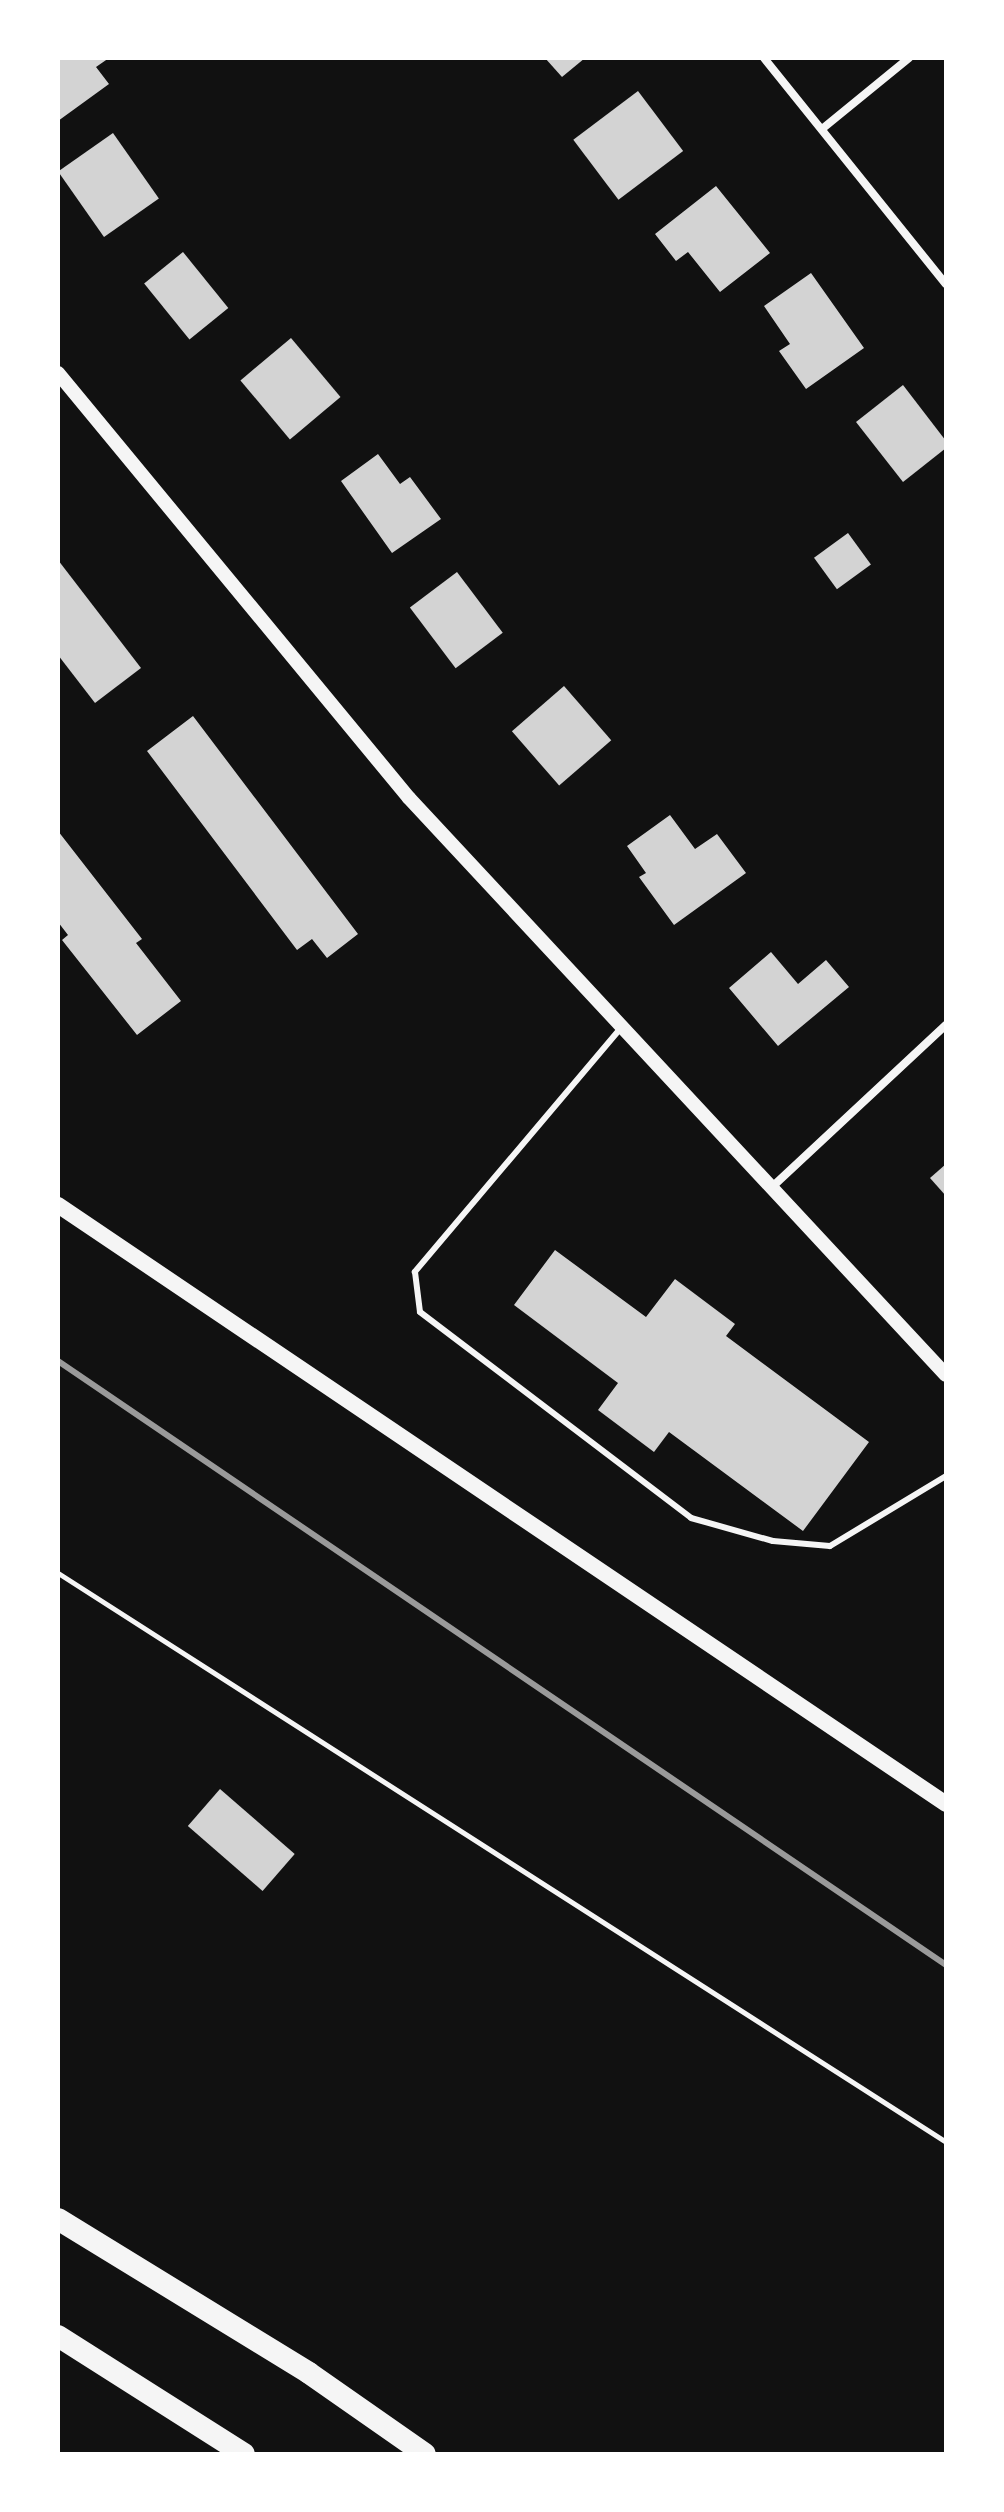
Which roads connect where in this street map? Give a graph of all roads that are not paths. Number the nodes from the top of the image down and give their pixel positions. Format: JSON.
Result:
{"nodes":[{"id":1,"x":764,"y":58,"type":"edge"},
{"id":2,"x":909,"y":58,"type":"edge"},
{"id":3,"x":822,"y":129,"type":"junction"},
{"id":4,"x":946,"y":284,"type":"edge"},
{"id":5,"x":58,"y":373,"type":"edge"},
{"id":6,"x":946,"y":1025,"type":"edge"},
{"id":7,"x":620,"y":1029,"type":"junction"},
{"id":8,"x":771,"y":1188,"type":"junction"},
{"id":9,"x":58,"y":1205,"type":"edge"},
{"id":10,"x":946,"y":1375,"type":"edge"},
{"id":11,"x":946,"y":1476,"type":"edge"},
{"id":12,"x":946,"y":1804,"type":"edge"},
{"id":13,"x":58,"y":2219,"type":"edge"},
{"id":14,"x":58,"y":2336,"type":"edge"},
{"id":15,"x":244,"y":2454,"type":"edge"},
{"id":16,"x":425,"y":2454,"type":"edge"}],
"edges":[{"from":1,"to":3,"type":"street"},
{"from":2,"to":3,"type":"street"},
{"from":3,"to":4,"type":"street"},
{"from":5,"to":7,"type":"street"},
{"from":6,"to":8,"type":"street"},
{"from":7,"to":8,"type":"street"},
{"from":7,"to":11,"type":"lane"},
{"from":8,"to":10,"type":"street"},
{"from":9,"to":12,"type":"main road"},
{"from":13,"to":16,"type":"highway"},
{"from":14,"to":15,"type":"highway"}]}
